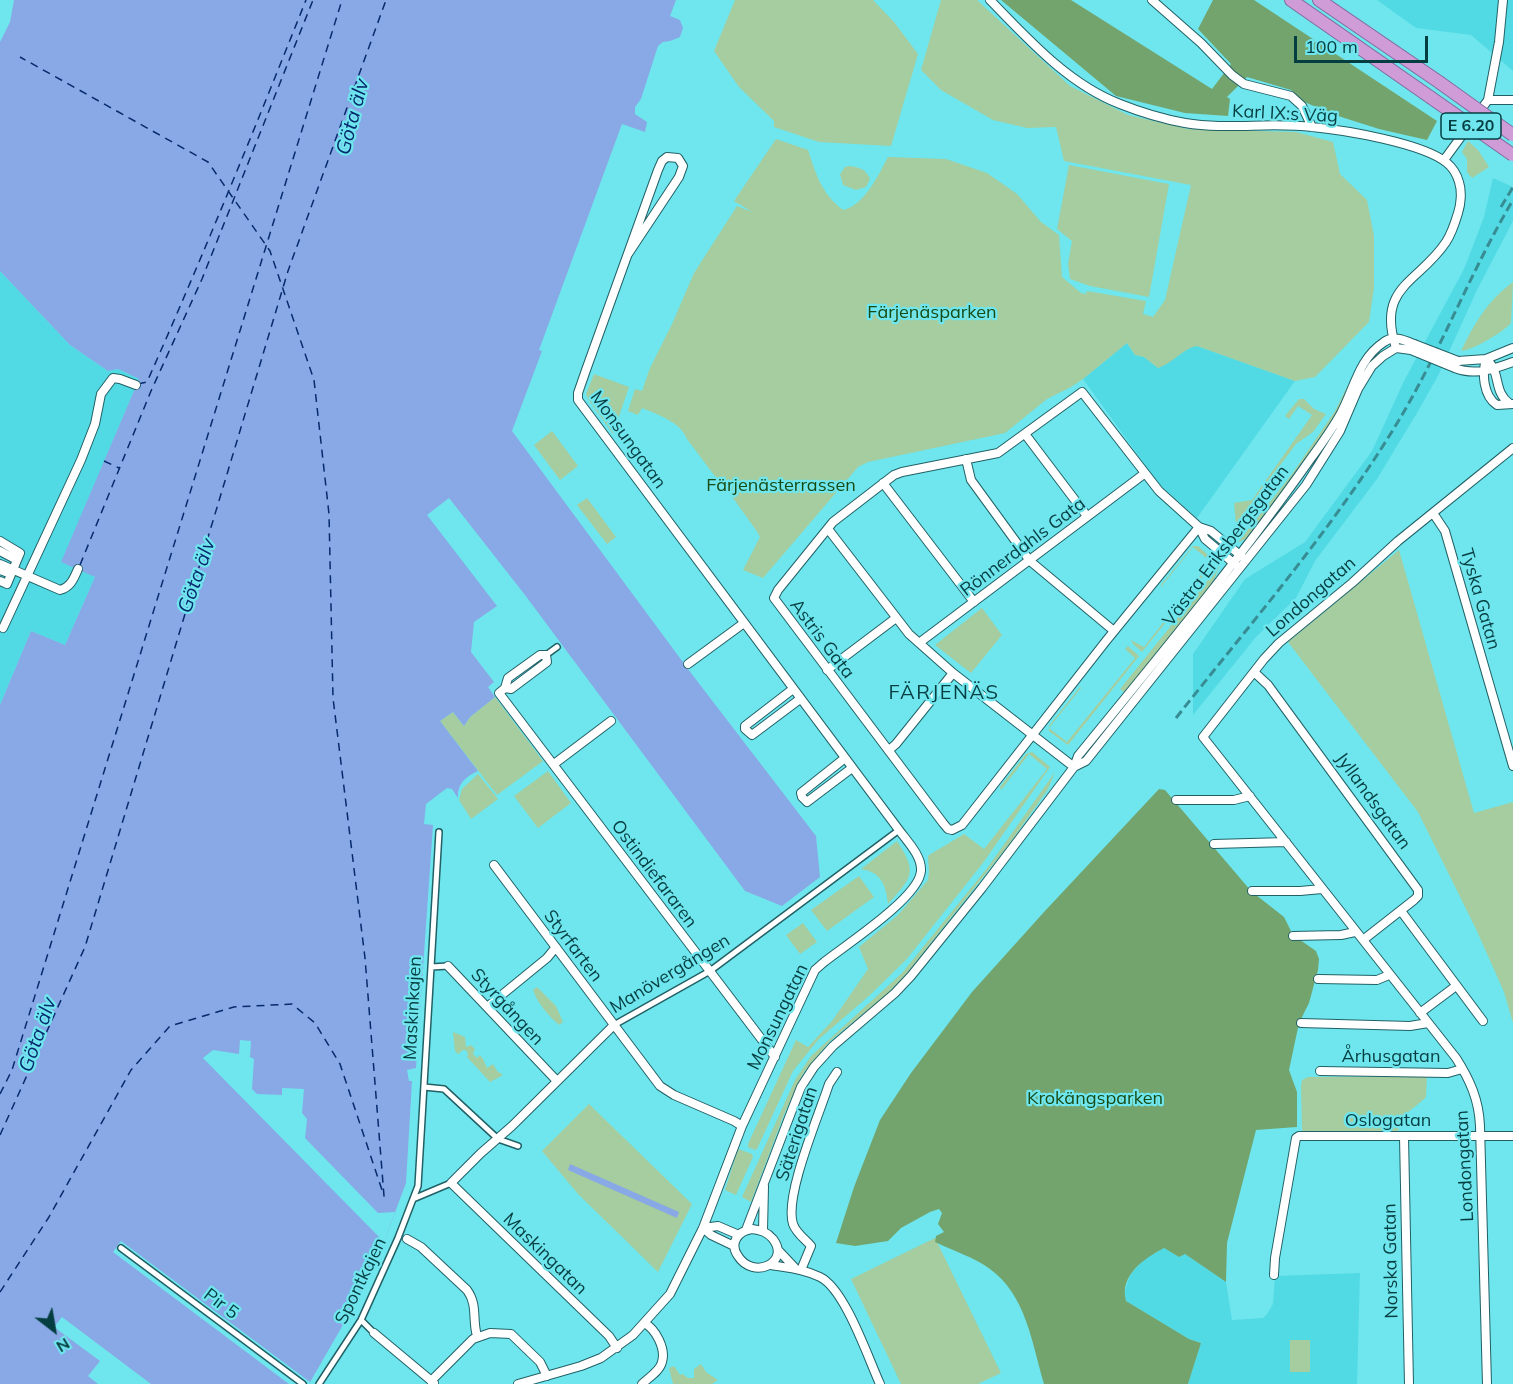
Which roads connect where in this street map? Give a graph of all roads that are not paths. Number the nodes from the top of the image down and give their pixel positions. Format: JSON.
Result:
{"nodes":[{"id":1,"x":990,"y":0,"type":"edge"},
{"id":2,"x":1152,"y":0,"type":"edge"},
{"id":3,"x":1291,"y":0,"type":"edge"},
{"id":4,"x":1319,"y":0,"type":"edge"},
{"id":5,"x":1503,"y":0,"type":"edge"},
{"id":6,"x":1488,"y":100,"type":"junction"},
{"id":7,"x":1513,"y":100,"type":"edge"},
{"id":8,"x":1312,"y":127,"type":"junction"},
{"id":9,"x":1513,"y":135,"type":"edge"},
{"id":10,"x":1513,"y":155,"type":"edge"},
{"id":11,"x":1444,"y":160,"type":"junction"},
{"id":12,"x":628,"y":254,"type":"junction"},
{"id":13,"x":1393,"y":338,"type":"junction"},
{"id":14,"x":1412,"y":347,"type":"junction"},
{"id":15,"x":1396,"y":348,"type":"junction"},
{"id":16,"x":1513,"y":348,"type":"edge"},
{"id":17,"x":1486,"y":359,"type":"junction"},
{"id":18,"x":1513,"y":362,"type":"edge"},
{"id":19,"x":1457,"y":364,"type":"junction"},
{"id":20,"x":1494,"y":369,"type":"junction"},
{"id":21,"x":1484,"y":371,"type":"junction"},
{"id":22,"x":136,"y":385,"type":"dead end"},
{"id":23,"x":1512,"y":404,"type":"edge"},
{"id":24,"x":1025,"y":434,"type":"junction"},
{"id":25,"x":1512,"y":451,"type":"edge"},
{"id":26,"x":966,"y":459,"type":"junction"},
{"id":27,"x":1144,"y":474,"type":"junction"},
{"id":28,"x":883,"y":483,"type":"junction"},
{"id":29,"x":1433,"y":513,"type":"junction"},
{"id":30,"x":1087,"y":516,"type":"junction"},
{"id":31,"x":1199,"y":526,"type":"junction"},
{"id":32,"x":828,"y":529,"type":"junction"},
{"id":33,"x":0,"y":541,"type":"edge"},
{"id":34,"x":0,"y":548,"type":"edge"},
{"id":35,"x":0,"y":557,"type":"edge"},
{"id":36,"x":1243,"y":557,"type":"junction"},
{"id":37,"x":1030,"y":561,"type":"junction"},
{"id":38,"x":0,"y":564,"type":"edge"},
{"id":39,"x":1236,"y":566,"type":"junction"},
{"id":40,"x":12,"y":569,"type":"edge"},
{"id":41,"x":78,"y":569,"type":"dead end"},
{"id":42,"x":0,"y":570,"type":"edge"},
{"id":43,"x":0,"y":576,"type":"edge"},
{"id":44,"x":27,"y":577,"type":"junction"},
{"id":45,"x":974,"y":602,"type":"junction"},
{"id":46,"x":896,"y":618,"type":"junction"},
{"id":47,"x":744,"y":622,"type":"junction"},
{"id":48,"x":3,"y":628,"type":"dead end"},
{"id":49,"x":1114,"y":631,"type":"junction"},
{"id":50,"x":920,"y":643,"type":"junction"},
{"id":51,"x":557,"y":647,"type":"dead end"},
{"id":52,"x":546,"y":655,"type":"joint"},
{"id":53,"x":688,"y":664,"type":"dead end"},
{"id":54,"x":827,"y":670,"type":"junction"},
{"id":55,"x":1254,"y":672,"type":"junction"},
{"id":56,"x":953,"y":673,"type":"junction"},
{"id":57,"x":793,"y":689,"type":"junction"},
{"id":58,"x":800,"y":699,"type":"junction"},
{"id":59,"x":611,"y":721,"type":"dead end"},
{"id":60,"x":1032,"y":735,"type":"junction"},
{"id":61,"x":1511,"y":748,"type":"edge"},
{"id":62,"x":889,"y":750,"type":"junction"},
{"id":63,"x":845,"y":758,"type":"junction"},
{"id":64,"x":554,"y":764,"type":"junction"},
{"id":65,"x":1513,"y":766,"type":"edge"},
{"id":66,"x":1074,"y":767,"type":"junction"},
{"id":67,"x":852,"y":768,"type":"junction"},
{"id":68,"x":1250,"y":796,"type":"junction"},
{"id":69,"x":1176,"y":800,"type":"dead end"},
{"id":70,"x":899,"y":830,"type":"junction"},
{"id":71,"x":439,"y":832,"type":"dead end"},
{"id":72,"x":1286,"y":842,"type":"junction"},
{"id":73,"x":1214,"y":844,"type":"dead end"},
{"id":74,"x":494,"y":865,"type":"dead end"},
{"id":75,"x":1322,"y":889,"type":"junction"},
{"id":76,"x":1252,"y":891,"type":"dead end"},
{"id":77,"x":1401,"y":911,"type":"junction"},
{"id":78,"x":1355,"y":932,"type":"junction"},
{"id":79,"x":1293,"y":936,"type":"dead end"},
{"id":80,"x":1363,"y":940,"type":"junction"},
{"id":81,"x":556,"y":947,"type":"junction"},
{"id":82,"x":448,"y":966,"type":"joint"},
{"id":83,"x":431,"y":967,"type":"junction"},
{"id":84,"x":710,"y":971,"type":"junction"},
{"id":85,"x":1389,"y":975,"type":"junction"},
{"id":86,"x":1318,"y":979,"type":"dead end"},
{"id":87,"x":1456,"y":986,"type":"junction"},
{"id":88,"x":487,"y":1007,"type":"junction"},
{"id":89,"x":1420,"y":1013,"type":"junction"},
{"id":90,"x":1483,"y":1021,"type":"dead end"},
{"id":91,"x":1301,"y":1023,"type":"dead end"},
{"id":92,"x":1428,"y":1023,"type":"junction"},
{"id":93,"x":614,"y":1025,"type":"junction"},
{"id":94,"x":775,"y":1058,"type":"junction"},
{"id":95,"x":1462,"y":1069,"type":"junction"},
{"id":96,"x":1320,"y":1071,"type":"dead end"},
{"id":97,"x":837,"y":1072,"type":"dead end"},
{"id":98,"x":557,"y":1081,"type":"junction"},
{"id":99,"x":424,"y":1087,"type":"junction"},
{"id":100,"x":742,"y":1126,"type":"junction"},
{"id":101,"x":1481,"y":1136,"type":"junction"},
{"id":102,"x":1513,"y":1136,"type":"edge"},
{"id":103,"x":1404,"y":1137,"type":"junction"},
{"id":104,"x":498,"y":1139,"type":"junction"},
{"id":105,"x":518,"y":1146,"type":"dead end"},
{"id":106,"x":764,"y":1179,"type":"junction"},
{"id":107,"x":451,"y":1183,"type":"junction"},
{"id":108,"x":418,"y":1186,"type":"joint"},
{"id":109,"x":413,"y":1199,"type":"junction"},
{"id":110,"x":703,"y":1228,"type":"junction"},
{"id":111,"x":762,"y":1231,"type":"junction"},
{"id":112,"x":743,"y":1232,"type":"junction"},
{"id":113,"x":407,"y":1239,"type":"dead end"},
{"id":114,"x":734,"y":1246,"type":"junction"},
{"id":115,"x":121,"y":1248,"type":"dead end"},
{"id":116,"x":778,"y":1250,"type":"junction"},
{"id":117,"x":771,"y":1265,"type":"junction"},
{"id":118,"x":798,"y":1269,"type":"junction"},
{"id":119,"x":1274,"y":1275,"type":"dead end"},
{"id":120,"x":361,"y":1320,"type":"junction"},
{"id":121,"x":644,"y":1323,"type":"junction"},
{"id":122,"x":374,"y":1333,"type":"joint"},
{"id":123,"x":477,"y":1336,"type":"junction"},
{"id":124,"x":617,"y":1348,"type":"junction"},
{"id":125,"x":547,"y":1376,"type":"junction"},
{"id":126,"x":433,"y":1383,"type":"edge"},
{"id":127,"x":303,"y":1384,"type":"edge"},
{"id":128,"x":320,"y":1384,"type":"edge"},
{"id":129,"x":518,"y":1384,"type":"edge"},
{"id":130,"x":642,"y":1384,"type":"edge"},
{"id":131,"x":880,"y":1384,"type":"edge"},
{"id":132,"x":1409,"y":1384,"type":"edge"},
{"id":133,"x":1487,"y":1384,"type":"edge"}],
"edges":[{"from":1,"to":8,"type":"street","name":"Karl IX:s Väg"},
{"from":2,"to":8,"type":"street"},
{"from":3,"to":10,"type":"highway","number":"E 6.20","bridge":true},
{"from":4,"to":9,"type":"highway","number":"E 6.20","bridge":true},
{"from":5,"to":6,"type":"street"},
{"from":6,"to":7,"type":"street"},
{"from":6,"to":11,"type":"street"},
{"from":8,"to":11,"type":"street","name":"Karl IX:s Väg"},
{"from":11,"to":13,"type":"street"},
{"from":12,"to":12,"type":"street","name":"Monsungatan"},
{"from":12,"to":47,"type":"street","name":"Monsungatan"},
{"from":13,"to":14,"type":"street"},
{"from":13,"to":15,"type":"street"},
{"from":13,"to":36,"type":"street","name":"Västra Eriksbergsgatan"},
{"from":14,"to":15,"type":"street"},
{"from":14,"to":19,"type":"street","bridge":true},
{"from":15,"to":36,"type":"street","name":"Västra Eriksbergsgatan"},
{"from":16,"to":17,"type":"street"},
{"from":17,"to":19,"type":"street"},
{"from":17,"to":20,"type":"street"},
{"from":17,"to":21,"type":"street"},
{"from":18,"to":20,"type":"street"},
{"from":19,"to":21,"type":"street"},
{"from":20,"to":21,"type":"street"},
{"from":20,"to":23,"type":"street"},
{"from":21,"to":23,"type":"street"},
{"from":22,"to":44,"type":"street"},
{"from":24,"to":26,"type":"street","name":"Astris Gata"},
{"from":24,"to":27,"type":"street","name":"Astris Gata"},
{"from":24,"to":30,"type":"street"},
{"from":25,"to":29,"type":"street","name":"Londongatan"},
{"from":26,"to":28,"type":"street","name":"Astris Gata"},
{"from":26,"to":37,"type":"street"},
{"from":27,"to":30,"type":"street","name":"Rönnerdahls Gata"},
{"from":27,"to":31,"type":"street","name":"Astris Gata"},
{"from":28,"to":32,"type":"street","name":"Astris Gata"},
{"from":28,"to":45,"type":"street"},
{"from":29,"to":55,"type":"street","name":"Londongatan"},
{"from":29,"to":61,"type":"street","name":"Tyska Gatan"},
{"from":30,"to":37,"type":"street","name":"Rönnerdahls Gata"},
{"from":31,"to":36,"type":"street","name":"Astris Gata"},
{"from":31,"to":39,"type":"street","name":"Astris Gata"},
{"from":31,"to":49,"type":"street","name":"Astris Gata"},
{"from":32,"to":46,"type":"street"},
{"from":32,"to":54,"type":"street","name":"Astris Gata"},
{"from":33,"to":40,"type":"street"},
{"from":34,"to":40,"type":"street"},
{"from":35,"to":40,"type":"street"},
{"from":36,"to":39,"type":"street","name":"Västra Eriksbergsgatan"},
{"from":37,"to":45,"type":"street","name":"Rönnerdahls Gata"},
{"from":37,"to":49,"type":"street"},
{"from":38,"to":40,"type":"street"},
{"from":39,"to":66,"type":"street","name":"Västra Eriksbergsgatan"},
{"from":40,"to":42,"type":"street"},
{"from":40,"to":43,"type":"street"},
{"from":40,"to":44,"type":"street"},
{"from":41,"to":44,"type":"street"},
{"from":44,"to":48,"type":"street"},
{"from":45,"to":50,"type":"street","name":"Rönnerdahls Gata"},
{"from":46,"to":50,"type":"street"},
{"from":46,"to":54,"type":"street"},
{"from":47,"to":53,"type":"street"},
{"from":47,"to":57,"type":"street","name":"Monsungatan"},
{"from":49,"to":60,"type":"street","name":"Astris Gata"},
{"from":50,"to":56,"type":"street"},
{"from":51,"to":52,"type":"street","name":"Ostindiefararen"},
{"from":52,"to":64,"type":"street","name":"Ostindiefararen"},
{"from":54,"to":62,"type":"street","name":"Astris Gata"},
{"from":55,"to":68,"type":"street","name":"Londongatan"},
{"from":55,"to":77,"type":"street","name":"Jyllandsgatan"},
{"from":56,"to":60,"type":"street"},
{"from":56,"to":62,"type":"street"},
{"from":57,"to":58,"type":"street","name":"Monsungatan"},
{"from":57,"to":58,"type":"street"},
{"from":58,"to":63,"type":"street","name":"Monsungatan"},
{"from":59,"to":64,"type":"street"},
{"from":60,"to":62,"type":"street","name":"Astris Gata"},
{"from":60,"to":66,"type":"street"},
{"from":61,"to":65,"type":"street","name":"Tyska Gatan"},
{"from":63,"to":67,"type":"street","name":"Monsungatan"},
{"from":63,"to":67,"type":"street"},
{"from":64,"to":84,"type":"street","name":"Ostindiefararen"},
{"from":66,"to":106,"type":"street","name":"Västra Eriksbergsgatan"},
{"from":67,"to":70,"type":"street","name":"Monsungatan"},
{"from":68,"to":69,"type":"street"},
{"from":68,"to":72,"type":"street","name":"Londongatan"},
{"from":70,"to":84,"type":"street","name":"Manövergången"},
{"from":70,"to":94,"type":"street","name":"Monsungatan"},
{"from":71,"to":83,"type":"street","name":"Maskinkajen"},
{"from":72,"to":73,"type":"street"},
{"from":72,"to":75,"type":"street","name":"Londongatan"},
{"from":74,"to":81,"type":"street","name":"Styrfarten"},
{"from":75,"to":76,"type":"street"},
{"from":75,"to":78,"type":"street","name":"Londongatan"},
{"from":77,"to":80,"type":"street","name":"Jyllandsgatan"},
{"from":77,"to":87,"type":"street"},
{"from":78,"to":79,"type":"street"},
{"from":78,"to":80,"type":"street","name":"Londongatan"},
{"from":80,"to":85,"type":"street","name":"Londongatan"},
{"from":81,"to":88,"type":"street"},
{"from":81,"to":93,"type":"street","name":"Styrfarten"},
{"from":82,"to":83,"type":"street","name":"Styrgången"},
{"from":82,"to":88,"type":"street","name":"Styrgången"},
{"from":83,"to":99,"type":"street","name":"Maskinkajen"},
{"from":84,"to":93,"type":"street","name":"Manövergången"},
{"from":84,"to":94,"type":"street","name":"Ostindiefararen"},
{"from":85,"to":86,"type":"street"},
{"from":85,"to":89,"type":"street","name":"Londongatan"},
{"from":87,"to":89,"type":"street"},
{"from":87,"to":90,"type":"street"},
{"from":88,"to":98,"type":"street","name":"Styrgången"},
{"from":89,"to":92,"type":"street","name":"Londongatan"},
{"from":91,"to":92,"type":"street"},
{"from":92,"to":95,"type":"street","name":"Londongatan"},
{"from":93,"to":98,"type":"street","name":"Manövergången"},
{"from":93,"to":100,"type":"street","name":"Styrfarten"},
{"from":94,"to":100,"type":"street","name":"Monsungatan"},
{"from":95,"to":96,"type":"street","name":"Århusgatan"},
{"from":95,"to":101,"type":"street","name":"Londongatan"},
{"from":97,"to":118,"type":"street","name":"Säterigatan"},
{"from":98,"to":104,"type":"street","name":"Manövergången"},
{"from":99,"to":104,"type":"street"},
{"from":99,"to":108,"type":"street","name":"Maskinkajen"},
{"from":100,"to":110,"type":"street","name":"Monsungatan"},
{"from":101,"to":102,"type":"street","name":"Oslogatan"},
{"from":101,"to":103,"type":"street","name":"Oslogatan"},
{"from":101,"to":133,"type":"street","name":"Londongatan"},
{"from":103,"to":119,"type":"street","name":"Oslogatan"},
{"from":103,"to":132,"type":"street","name":"Norska Gatan"},
{"from":104,"to":105,"type":"street"},
{"from":104,"to":107,"type":"street","name":"Manövergången"},
{"from":106,"to":111,"type":"street","name":"Västra Eriksbergsgatan"},
{"from":106,"to":112,"type":"street","name":"Västra Eriksbergsgatan"},
{"from":107,"to":109,"type":"street","name":"Manövergången"},
{"from":107,"to":124,"type":"street","name":"Maskingatan"},
{"from":108,"to":109,"type":"street","name":"Spontkajen"},
{"from":109,"to":120,"type":"street","name":"Spontkajen"},
{"from":110,"to":112,"type":"street"},
{"from":110,"to":114,"type":"street"},
{"from":110,"to":121,"type":"street","name":"Monsungatan"},
{"from":111,"to":112,"type":"street"},
{"from":111,"to":116,"type":"street"},
{"from":112,"to":114,"type":"street"},
{"from":113,"to":123,"type":"street"},
{"from":114,"to":117,"type":"street"},
{"from":115,"to":127,"type":"street","name":"Pir 5"},
{"from":116,"to":117,"type":"street"},
{"from":116,"to":118,"type":"street"},
{"from":117,"to":118,"type":"street"},
{"from":118,"to":131,"type":"street"},
{"from":120,"to":122,"type":"street"},
{"from":120,"to":128,"type":"street","name":"Spontkajen"},
{"from":121,"to":124,"type":"street","name":"Monsungatan"},
{"from":121,"to":130,"type":"street"},
{"from":122,"to":126,"type":"street"},
{"from":123,"to":125,"type":"street"},
{"from":123,"to":126,"type":"street"},
{"from":124,"to":125,"type":"street","name":"Monsungatan"},
{"from":125,"to":129,"type":"street","name":"Monsungatan"}]}
